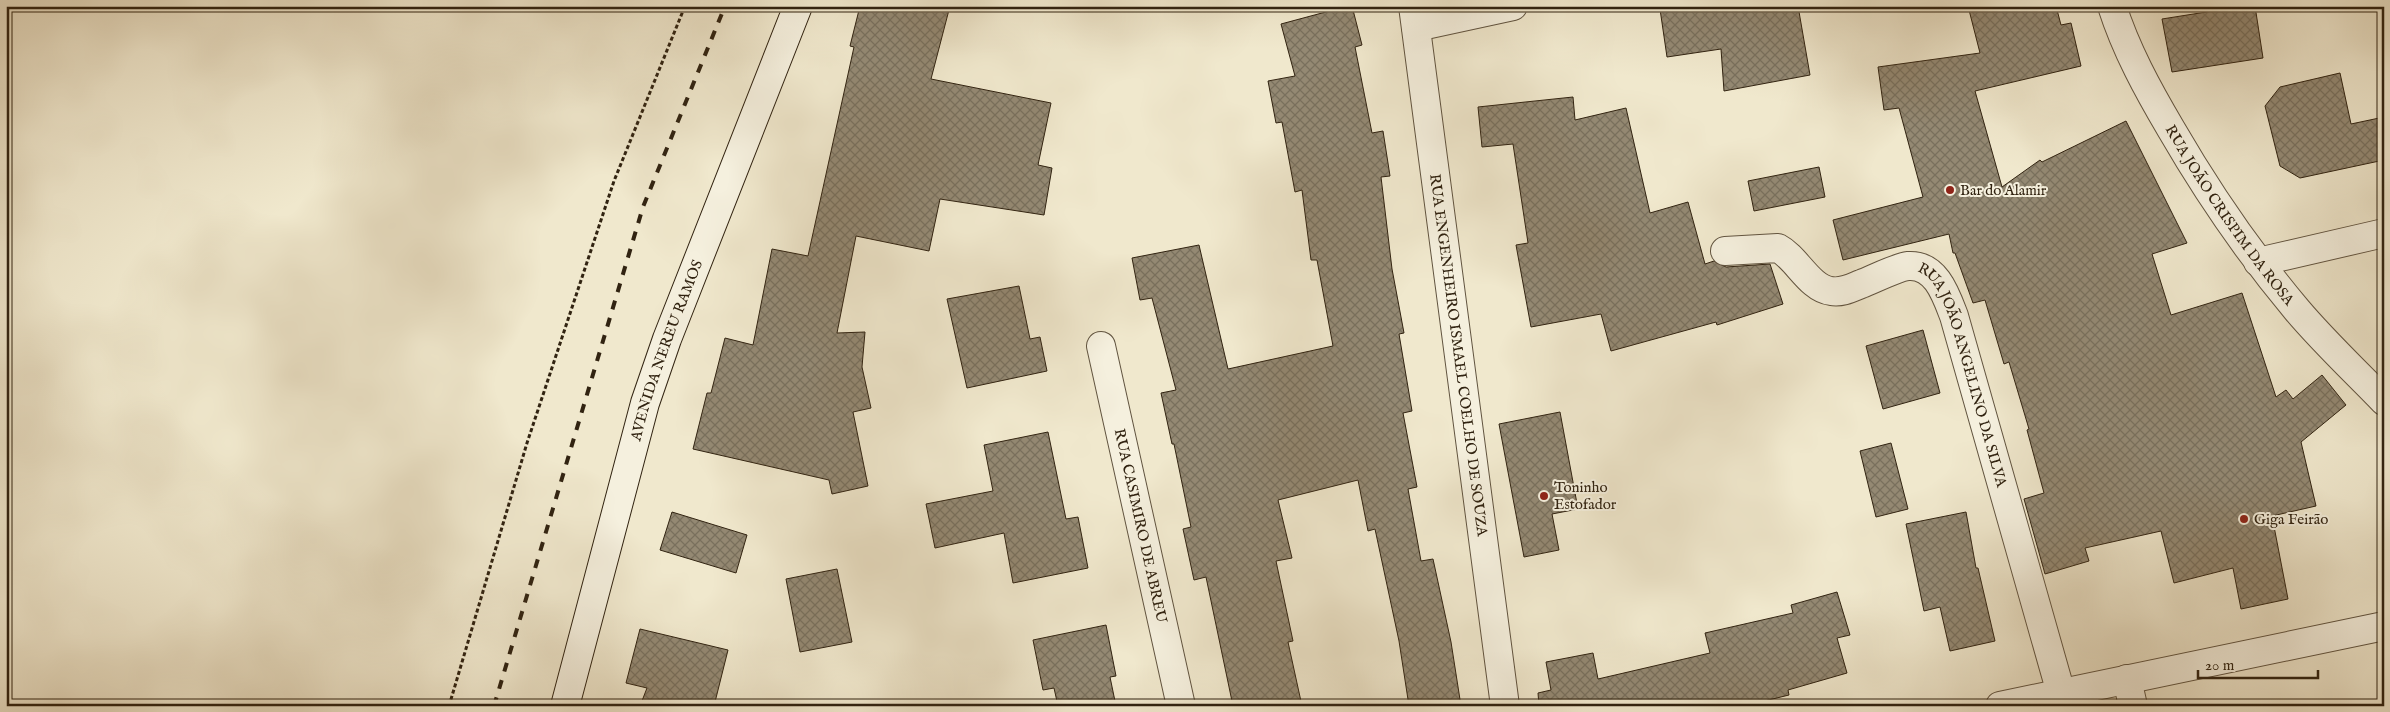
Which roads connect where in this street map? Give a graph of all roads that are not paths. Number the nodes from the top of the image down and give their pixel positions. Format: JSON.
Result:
{"nodes":[{"id":1,"x":798,"y":6,"type":"edge"},
{"id":2,"x":1513,"y":6,"type":"edge"},
{"id":3,"x":2112,"y":6,"type":"edge"},
{"id":4,"x":1414,"y":17,"type":"edge"},
{"id":5,"x":2384,"y":233,"type":"edge"},
{"id":6,"x":1725,"y":251,"type":"dead end"},
{"id":7,"x":2258,"y":262,"type":"junction"},
{"id":8,"x":1102,"y":346,"type":"dead end"},
{"id":9,"x":2384,"y":401,"type":"edge"},
{"id":10,"x":2384,"y":626,"type":"edge"},
{"id":11,"x":2127,"y":680,"type":"junction"},
{"id":12,"x":2060,"y":693,"type":"junction"},
{"id":13,"x":566,"y":706,"type":"edge"},
{"id":14,"x":1181,"y":706,"type":"edge"},
{"id":15,"x":1505,"y":706,"type":"edge"},
{"id":16,"x":2000,"y":706,"type":"edge"},
{"id":17,"x":2133,"y":706,"type":"edge"}],
"edges":[{"from":1,"to":13,"type":"street","name":"AVENIDA NEREU RAMOS"},
{"from":2,"to":4,"type":"street"},
{"from":3,"to":7,"type":"street","name":"RUA JOÃO CRISPIM DA ROSA"},
{"from":4,"to":15,"type":"street","name":"RUA ENGENHEIRO ISMAEL COELHO DE SOUZA"},
{"from":5,"to":7,"type":"street"},
{"from":6,"to":12,"type":"street","name":"RUA JOÃO ANGELINO DA SILVA"},
{"from":7,"to":9,"type":"street","name":"RUA JOÃO CRISPIM DA ROSA"},
{"from":8,"to":14,"type":"street","name":"RUA CASIMIRO DE ABREU"},
{"from":10,"to":11,"type":"street"},
{"from":11,"to":12,"type":"street"},
{"from":11,"to":17,"type":"street"},
{"from":12,"to":16,"type":"street"}]}
